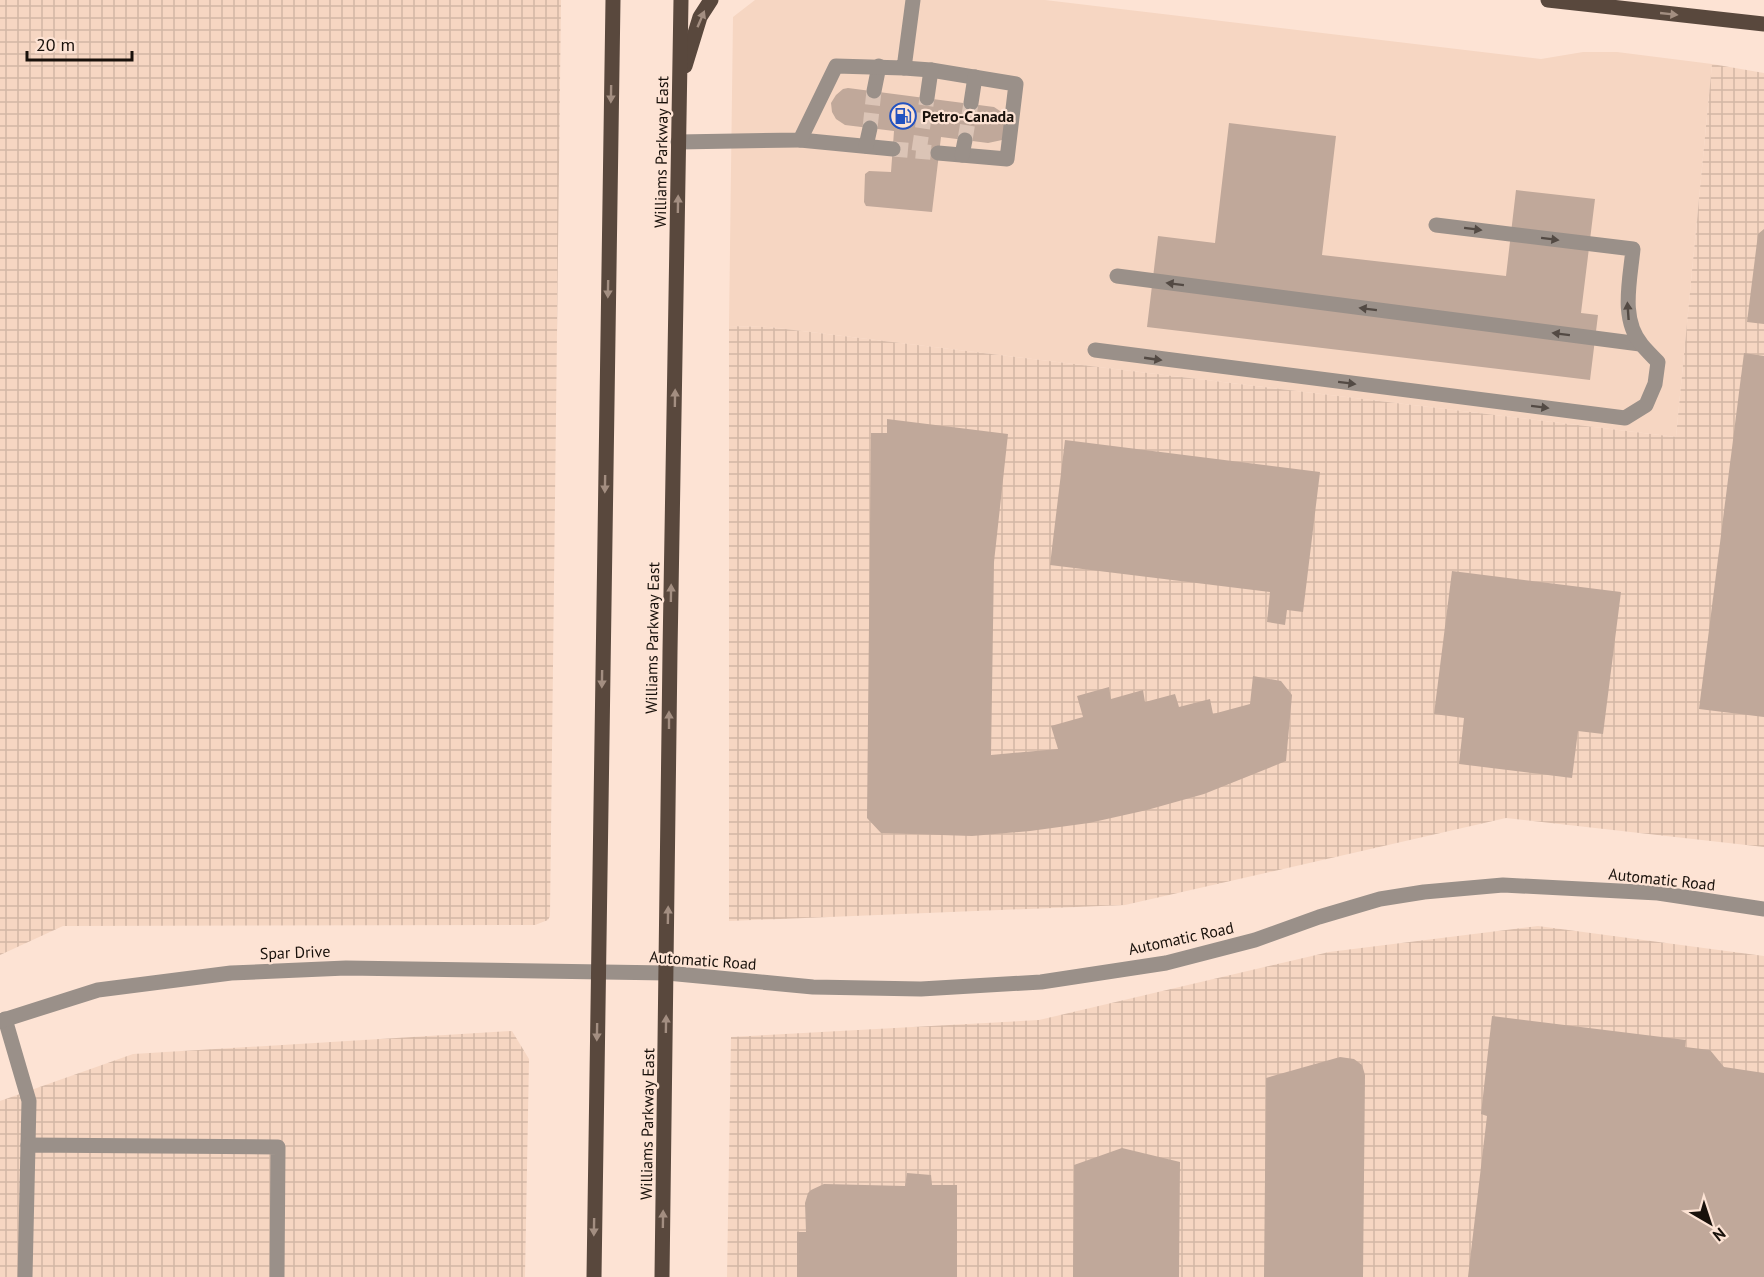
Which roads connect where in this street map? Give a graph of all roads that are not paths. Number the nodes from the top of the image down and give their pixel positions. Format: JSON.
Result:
{"nodes":[{"id":1,"x":601,"y":0,"type":"edge"},
{"id":2,"x":613,"y":0,"type":"edge"},
{"id":3,"x":681,"y":0,"type":"edge"},
{"id":4,"x":711,"y":0,"type":"edge"},
{"id":5,"x":913,"y":0,"type":"edge"},
{"id":6,"x":1548,"y":0,"type":"edge"},
{"id":7,"x":1764,"y":24,"type":"edge"},
{"id":8,"x":612,"y":35,"type":"junction"},
{"id":9,"x":879,"y":66,"type":"junction"},
{"id":10,"x":904,"y":68,"type":"junction"},
{"id":11,"x":931,"y":70,"type":"junction"},
{"id":12,"x":975,"y":77,"type":"junction"},
{"id":13,"x":680,"y":80,"type":"junction"},
{"id":14,"x":874,"y":91,"type":"tunnel mouth"},
{"id":15,"x":927,"y":98,"type":"tunnel mouth"},
{"id":16,"x":971,"y":103,"type":"tunnel mouth"},
{"id":17,"x":870,"y":128,"type":"tunnel mouth"},
{"id":18,"x":800,"y":140,"type":"junction"},
{"id":19,"x":965,"y":140,"type":"tunnel mouth"},
{"id":20,"x":678,"y":141,"type":"junction"},
{"id":21,"x":866,"y":146,"type":"junction"},
{"id":22,"x":893,"y":149,"type":"tunnel mouth"},
{"id":23,"x":938,"y":153,"type":"tunnel mouth"},
{"id":24,"x":962,"y":155,"type":"junction"},
{"id":25,"x":1436,"y":225,"type":"dead end"},
{"id":26,"x":1117,"y":276,"type":"dead end"},
{"id":27,"x":1640,"y":344,"type":"junction"},
{"id":28,"x":1095,"y":351,"type":"dead end"},
{"id":29,"x":1764,"y":909,"type":"edge"},
{"id":30,"x":597,"y":973,"type":"junction"},
{"id":31,"x":667,"y":973,"type":"junction"},
{"id":32,"x":3,"y":1020,"type":"edge"},
{"id":33,"x":28,"y":1145,"type":"junction"},
{"id":34,"x":25,"y":1277,"type":"edge"},
{"id":35,"x":277,"y":1277,"type":"edge"},
{"id":36,"x":594,"y":1277,"type":"edge"},
{"id":37,"x":662,"y":1277,"type":"edge"}],
"edges":[{"from":1,"to":8,"type":"main road"},
{"from":2,"to":8,"type":"main road"},
{"from":3,"to":13,"type":"main road","name":"Williams Parkway East"},
{"from":13,"to":4,"type":"main road","one_way":true},
{"from":5,"to":10,"type":"street"},
{"from":6,"to":7,"type":"main road","one_way":true},
{"from":8,"to":30,"type":"main road","one_way":true},
{"from":9,"to":10,"type":"street"},
{"from":9,"to":14,"type":"street"},
{"from":9,"to":18,"type":"street"},
{"from":10,"to":11,"type":"street"},
{"from":11,"to":12,"type":"street"},
{"from":11,"to":15,"type":"street"},
{"from":12,"to":16,"type":"street"},
{"from":12,"to":24,"type":"street"},
{"from":13,"to":20,"type":"main road","name":"Williams Parkway East"},
{"from":17,"to":21,"type":"street"},
{"from":18,"to":20,"type":"street"},
{"from":18,"to":21,"type":"street"},
{"from":19,"to":24,"type":"street"},
{"from":31,"to":20,"type":"main road","name":"Williams Parkway East","one_way":true},
{"from":21,"to":22,"type":"street"},
{"from":23,"to":24,"type":"street"},
{"from":25,"to":27,"type":"street"},
{"from":27,"to":26,"type":"street","one_way":true},
{"from":28,"to":27,"type":"street","one_way":true},
{"from":29,"to":31,"type":"street","name":"Automatic Road"},
{"from":30,"to":31,"type":"street","name":"Automatic Road"},
{"from":30,"to":32,"type":"street","name":"Spar Drive"},
{"from":30,"to":36,"type":"main road","one_way":true},
{"from":37,"to":31,"type":"main road","name":"Williams Parkway East","one_way":true},
{"from":32,"to":33,"type":"street"},
{"from":33,"to":34,"type":"street"},
{"from":33,"to":35,"type":"street"}]}
